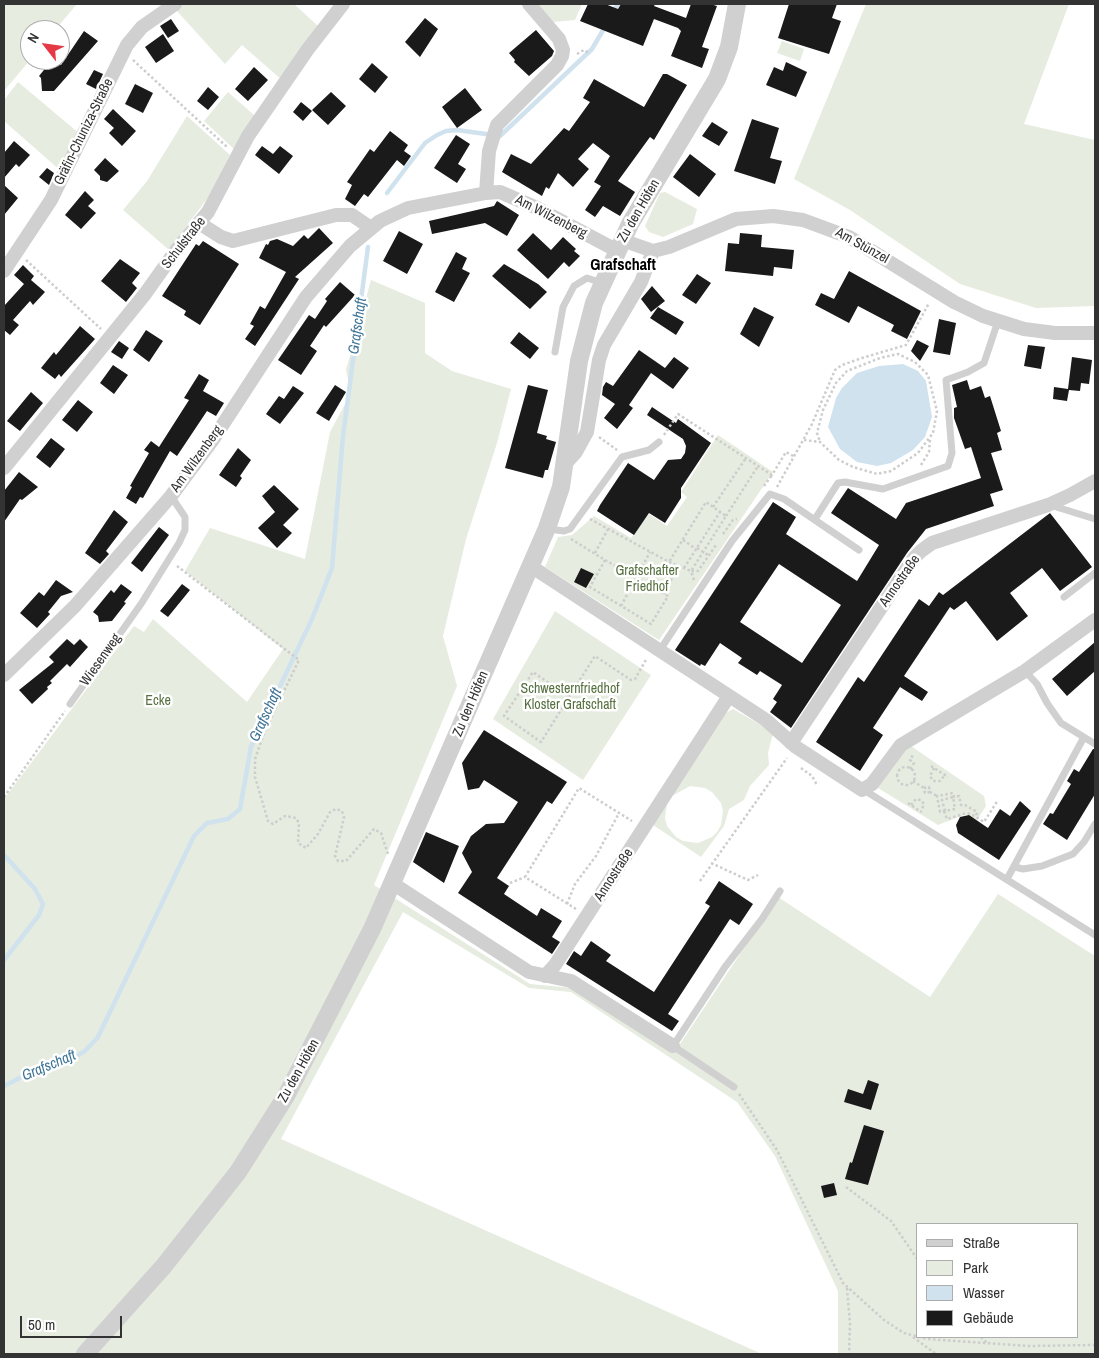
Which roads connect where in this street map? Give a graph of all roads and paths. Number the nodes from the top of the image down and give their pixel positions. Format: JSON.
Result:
{"nodes":[{"id":1,"x":176,"y":4,"type":"edge"},
{"id":2,"x":344,"y":4,"type":"edge"},
{"id":3,"x":529,"y":4,"type":"edge"},
{"id":4,"x":737,"y":4,"type":"edge"},
{"id":5,"x":586,"y":50,"type":"dead end"},
{"id":6,"x":590,"y":54,"type":"dead end"},
{"id":7,"x":136,"y":63,"type":"dead end"},
{"id":8,"x":237,"y":156,"type":"junction"},
{"id":9,"x":486,"y":193,"type":"junction"},
{"id":10,"x":199,"y":223,"type":"junction"},
{"id":11,"x":371,"y":228,"type":"junction"},
{"id":12,"x":619,"y":245,"type":"junction"},
{"id":13,"x":653,"y":251,"type":"junction"},
{"id":14,"x":17,"y":252,"type":"junction"},
{"id":15,"x":4,"y":271,"type":"edge"},
{"id":16,"x":603,"y":283,"type":"junction"},
{"id":17,"x":936,"y":291,"type":"junction"},
{"id":18,"x":998,"y":321,"type":"junction"},
{"id":19,"x":1095,"y":333,"type":"edge"},
{"id":20,"x":110,"y":337,"type":"junction"},
{"id":21,"x":554,"y":352,"type":"dead end"},
{"id":22,"x":930,"y":438,"type":"junction"},
{"id":23,"x":602,"y":439,"type":"dead end"},
{"id":24,"x":804,"y":440,"type":"junction"},
{"id":25,"x":659,"y":442,"type":"joint"},
{"id":26,"x":820,"y":442,"type":"junction"},
{"id":27,"x":624,"y":455,"type":"junction"},
{"id":28,"x":795,"y":457,"type":"junction"},
{"id":29,"x":746,"y":458,"type":"junction"},
{"id":30,"x":566,"y":463,"type":"junction"},
{"id":31,"x":758,"y":466,"type":"junction"},
{"id":32,"x":4,"y":468,"type":"edge"},
{"id":33,"x":913,"y":480,"type":"junction"},
{"id":34,"x":1095,"y":481,"type":"edge"},
{"id":35,"x":774,"y":494,"type":"junction"},
{"id":36,"x":170,"y":496,"type":"junction"},
{"id":37,"x":1048,"y":505,"type":"junction"},
{"id":38,"x":713,"y":507,"type":"junction"},
{"id":39,"x":720,"y":512,"type":"junction"},
{"id":40,"x":582,"y":514,"type":"junction"},
{"id":41,"x":726,"y":516,"type":"junction"},
{"id":42,"x":1095,"y":519,"type":"edge"},
{"id":43,"x":815,"y":520,"type":"junction"},
{"id":44,"x":608,"y":529,"type":"junction"},
{"id":45,"x":552,"y":530,"type":"junction"},
{"id":46,"x":683,"y":540,"type":"junction"},
{"id":47,"x":697,"y":548,"type":"junction"},
{"id":48,"x":859,"y":550,"type":"dead end"},
{"id":49,"x":650,"y":552,"type":"junction"},
{"id":50,"x":703,"y":552,"type":"junction"},
{"id":51,"x":595,"y":553,"type":"junction"},
{"id":52,"x":708,"y":555,"type":"dead end"},
{"id":53,"x":170,"y":560,"type":"junction"},
{"id":54,"x":605,"y":560,"type":"junction"},
{"id":55,"x":669,"y":562,"type":"junction"},
{"id":56,"x":678,"y":566,"type":"junction"},
{"id":57,"x":532,"y":567,"type":"junction"},
{"id":58,"x":684,"y":568,"type":"junction"},
{"id":59,"x":1095,"y":573,"type":"edge"},
{"id":60,"x":637,"y":578,"type":"junction"},
{"id":61,"x":664,"y":594,"type":"junction"},
{"id":62,"x":1064,"y":597,"type":"dead end"},
{"id":63,"x":621,"y":607,"type":"junction"},
{"id":64,"x":1095,"y":620,"type":"edge"},
{"id":65,"x":657,"y":648,"type":"junction"},
{"id":66,"x":1025,"y":670,"type":"junction"},
{"id":67,"x":4,"y":675,"type":"edge"},
{"id":68,"x":729,"y":696,"type":"junction"},
{"id":69,"x":569,"y":697,"type":"junction"},
{"id":70,"x":70,"y":704,"type":"joint"},
{"id":71,"x":1084,"y":737,"type":"junction"},
{"id":72,"x":1095,"y":744,"type":"edge"},
{"id":73,"x":791,"y":749,"type":"junction"},
{"id":74,"x":914,"y":753,"type":"dead end"},
{"id":75,"x":910,"y":769,"type":"junction"},
{"id":76,"x":913,"y":781,"type":"junction"},
{"id":77,"x":933,"y":781,"type":"junction"},
{"id":78,"x":817,"y":785,"type":"dead end"},
{"id":79,"x":929,"y":787,"type":"junction"},
{"id":80,"x":924,"y":788,"type":"junction"},
{"id":81,"x":864,"y":790,"type":"junction"},
{"id":82,"x":930,"y":792,"type":"junction"},
{"id":83,"x":926,"y":793,"type":"junction"},
{"id":84,"x":937,"y":796,"type":"junction"},
{"id":85,"x":4,"y":797,"type":"edge"},
{"id":86,"x":953,"y":797,"type":"junction"},
{"id":87,"x":922,"y":800,"type":"junction"},
{"id":88,"x":998,"y":800,"type":"dead end"},
{"id":89,"x":945,"y":811,"type":"junction"},
{"id":90,"x":619,"y":813,"type":"junction"},
{"id":91,"x":975,"y":816,"type":"junction"},
{"id":92,"x":1095,"y":824,"type":"edge"},
{"id":93,"x":644,"y":829,"type":"junction"},
{"id":94,"x":711,"y":863,"type":"junction"},
{"id":95,"x":1015,"y":867,"type":"junction"},
{"id":96,"x":758,"y":875,"type":"dead end"},
{"id":97,"x":525,"y":877,"type":"junction"},
{"id":98,"x":394,"y":879,"type":"junction"},
{"id":99,"x":1007,"y":879,"type":"junction"},
{"id":100,"x":700,"y":881,"type":"dead end"},
{"id":101,"x":510,"y":883,"type":"dead end"},
{"id":102,"x":780,"y":891,"type":"dead end"},
{"id":103,"x":567,"y":904,"type":"junction"},
{"id":104,"x":587,"y":916,"type":"junction"},
{"id":105,"x":1095,"y":935,"type":"edge"},
{"id":106,"x":545,"y":976,"type":"junction"},
{"id":107,"x":673,"y":1046,"type":"junction"},
{"id":108,"x":734,"y":1087,"type":"joint"},
{"id":109,"x":846,"y":1187,"type":"dead end"},
{"id":110,"x":916,"y":1257,"type":"edge"},
{"id":111,"x":847,"y":1288,"type":"junction"},
{"id":112,"x":911,"y":1336,"type":"junction"},
{"id":113,"x":916,"y":1337,"type":"edge"},
{"id":114,"x":923,"y":1338,"type":"edge"},
{"id":115,"x":982,"y":1338,"type":"edge"},
{"id":116,"x":987,"y":1343,"type":"junction"},
{"id":117,"x":1095,"y":1346,"type":"edge"},
{"id":118,"x":87,"y":1352,"type":"edge"},
{"id":119,"x":849,"y":1354,"type":"edge"},
{"id":120,"x":936,"y":1354,"type":"edge"}],
"edges":[{"from":1,"to":14,"type":"street","name":"Gräfin-Chuniza-Straße"},
{"from":2,"to":8,"type":"street","name":"Schulstraße"},
{"from":3,"to":9,"type":"street"},
{"from":4,"to":12,"type":"street","name":"Zu den Höfen"},
{"from":5,"to":6,"type":"path"},
{"from":7,"to":8,"type":"path"},
{"from":8,"to":10,"type":"street","name":"Schulstraße"},
{"from":9,"to":11,"type":"street","name":"Am Wilzenberg"},
{"from":9,"to":12,"type":"street","name":"Am Wilzenberg"},
{"from":10,"to":11,"type":"street"},
{"from":10,"to":20,"type":"street","name":"Schulstraße"},
{"from":11,"to":36,"type":"street","name":"Am Wilzenberg"},
{"from":12,"to":13,"type":"street"},
{"from":12,"to":16,"type":"street","name":"Zu den Höfen"},
{"from":13,"to":17,"type":"street","name":"Am Stünzel"},
{"from":13,"to":30,"type":"street"},
{"from":14,"to":15,"type":"street","name":"Gräfin-Chuniza-Straße"},
{"from":14,"to":20,"type":"path"},
{"from":16,"to":21,"type":"lane"},
{"from":16,"to":30,"type":"street","name":"Zu den Höfen"},
{"from":17,"to":18,"type":"street","name":"Am Stünzel"},
{"from":17,"to":24,"type":"path"},
{"from":18,"to":19,"type":"street","name":"Am Stünzel"},
{"from":18,"to":33,"type":"lane"},
{"from":20,"to":32,"type":"street","name":"Schulstraße"},
{"from":22,"to":26,"type":"path"},
{"from":22,"to":26,"type":"path"},
{"from":22,"to":33,"type":"path"},
{"from":23,"to":27,"type":"path"},
{"from":24,"to":26,"type":"path"},
{"from":24,"to":28,"type":"path"},
{"from":25,"to":27,"type":"lane"},
{"from":25,"to":29,"type":"path"},
{"from":27,"to":40,"type":"lane"},
{"from":28,"to":31,"type":"path"},
{"from":28,"to":35,"type":"path"},
{"from":29,"to":31,"type":"path"},
{"from":29,"to":38,"type":"path"},
{"from":30,"to":45,"type":"street","name":"Zu den Höfen"},
{"from":31,"to":41,"type":"path"},
{"from":33,"to":43,"type":"lane"},
{"from":34,"to":37,"type":"street","name":"Annostraße"},
{"from":35,"to":43,"type":"lane"},
{"from":35,"to":65,"type":"lane"},
{"from":36,"to":53,"type":"lane","name":"Wiesenweg"},
{"from":36,"to":67,"type":"street","name":"Am Wilzenberg"},
{"from":37,"to":42,"type":"lane"},
{"from":37,"to":73,"type":"street","name":"Annostraße"},
{"from":38,"to":39,"type":"path"},
{"from":38,"to":46,"type":"path"},
{"from":39,"to":41,"type":"path"},
{"from":39,"to":47,"type":"path"},
{"from":40,"to":44,"type":"path"},
{"from":40,"to":45,"type":"lane"},
{"from":41,"to":50,"type":"path"},
{"from":43,"to":48,"type":"lane"},
{"from":44,"to":49,"type":"path"},
{"from":44,"to":51,"type":"path"},
{"from":45,"to":51,"type":"path"},
{"from":45,"to":57,"type":"street","name":"Zu den Höfen"},
{"from":46,"to":47,"type":"path"},
{"from":46,"to":55,"type":"path"},
{"from":47,"to":50,"type":"path"},
{"from":47,"to":58,"type":"path"},
{"from":49,"to":55,"type":"path"},
{"from":49,"to":60,"type":"path"},
{"from":50,"to":52,"type":"path"},
{"from":50,"to":58,"type":"path"},
{"from":51,"to":54,"type":"path"},
{"from":53,"to":70,"type":"lane","name":"Wiesenweg"},
{"from":53,"to":98,"type":"path"},
{"from":54,"to":60,"type":"path"},
{"from":54,"to":63,"type":"path"},
{"from":55,"to":56,"type":"path"},
{"from":56,"to":58,"type":"path"},
{"from":56,"to":61,"type":"path"},
{"from":57,"to":65,"type":"street"},
{"from":57,"to":98,"type":"street","name":"Zu den Höfen"},
{"from":59,"to":62,"type":"lane"},
{"from":60,"to":61,"type":"path"},
{"from":60,"to":63,"type":"path"},
{"from":61,"to":63,"type":"path"},
{"from":64,"to":66,"type":"street"},
{"from":65,"to":68,"type":"street"},
{"from":65,"to":69,"type":"path"},
{"from":66,"to":71,"type":"lane"},
{"from":66,"to":81,"type":"street"},
{"from":68,"to":73,"type":"street"},
{"from":68,"to":93,"type":"street","name":"Annostraße"},
{"from":69,"to":69,"type":"path"},
{"from":70,"to":85,"type":"path"},
{"from":71,"to":72,"type":"lane"},
{"from":71,"to":95,"type":"lane"},
{"from":73,"to":78,"type":"path"},
{"from":73,"to":81,"type":"street"},
{"from":73,"to":94,"type":"path"},
{"from":74,"to":75,"type":"path"},
{"from":75,"to":76,"type":"path"},
{"from":75,"to":76,"type":"path"},
{"from":76,"to":80,"type":"path"},
{"from":77,"to":77,"type":"path"},
{"from":77,"to":79,"type":"path"},
{"from":79,"to":80,"type":"path"},
{"from":79,"to":82,"type":"path"},
{"from":80,"to":83,"type":"path"},
{"from":81,"to":99,"type":"lane"},
{"from":82,"to":83,"type":"path"},
{"from":82,"to":84,"type":"path"},
{"from":83,"to":87,"type":"path"},
{"from":84,"to":86,"type":"path"},
{"from":84,"to":89,"type":"path"},
{"from":86,"to":89,"type":"path"},
{"from":86,"to":89,"type":"path"},
{"from":86,"to":91,"type":"path"},
{"from":87,"to":87,"type":"path"},
{"from":88,"to":91,"type":"path"},
{"from":89,"to":91,"type":"path"},
{"from":90,"to":93,"type":"path"},
{"from":90,"to":97,"type":"path"},
{"from":90,"to":103,"type":"path"},
{"from":92,"to":95,"type":"lane"},
{"from":93,"to":104,"type":"street","name":"Annostraße"},
{"from":94,"to":96,"type":"path"},
{"from":94,"to":100,"type":"path"},
{"from":95,"to":99,"type":"lane"},
{"from":97,"to":101,"type":"path"},
{"from":97,"to":103,"type":"path"},
{"from":98,"to":106,"type":"street"},
{"from":98,"to":118,"type":"street","name":"Zu den Höfen"},
{"from":99,"to":105,"type":"lane"},
{"from":102,"to":107,"type":"lane"},
{"from":103,"to":104,"type":"path"},
{"from":104,"to":106,"type":"street","name":"Annostraße"},
{"from":106,"to":107,"type":"street"},
{"from":107,"to":108,"type":"lane"},
{"from":108,"to":111,"type":"path"},
{"from":109,"to":110,"type":"path"},
{"from":111,"to":112,"type":"path"},
{"from":111,"to":119,"type":"path"},
{"from":112,"to":113,"type":"path"},
{"from":112,"to":120,"type":"path"},
{"from":114,"to":116,"type":"path"},
{"from":115,"to":116,"type":"path"},
{"from":116,"to":117,"type":"path"}]}
